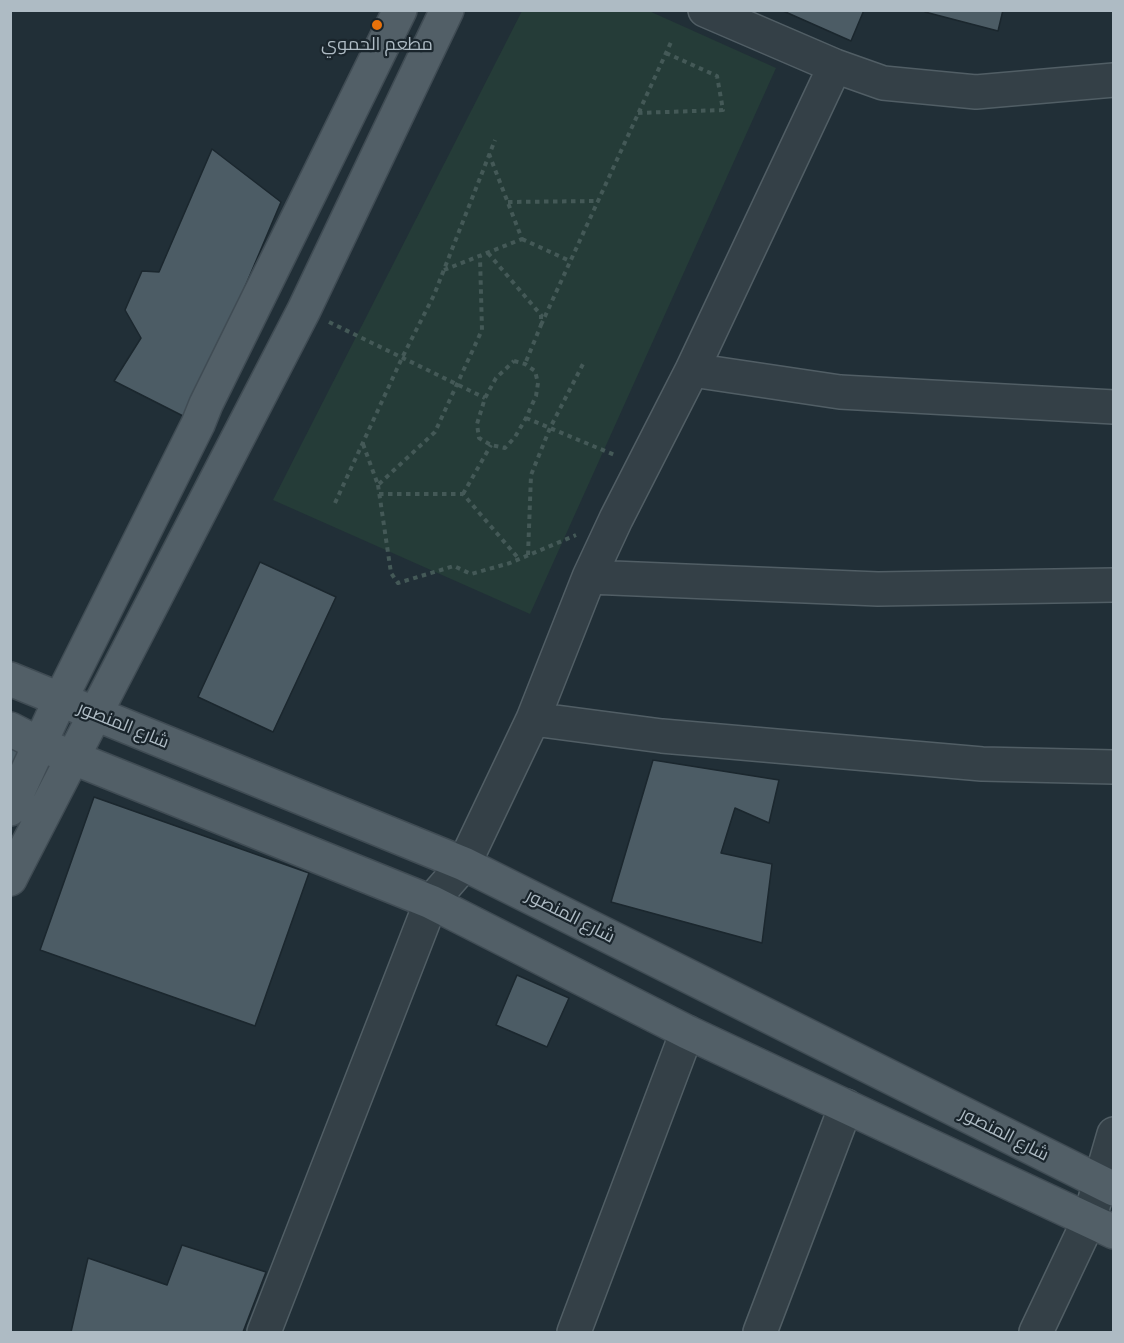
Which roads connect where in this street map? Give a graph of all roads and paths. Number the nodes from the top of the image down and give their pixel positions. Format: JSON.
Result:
{"nodes":[{"id":1,"x":400,"y":10,"type":"edge"},
{"id":2,"x":447,"y":10,"type":"edge"},
{"id":3,"x":705,"y":10,"type":"edge"},
{"id":4,"x":672,"y":40,"type":"dead end"},
{"id":5,"x":666,"y":53,"type":"junction"},
{"id":6,"x":835,"y":66,"type":"junction"},
{"id":7,"x":1113,"y":80,"type":"edge"},
{"id":8,"x":638,"y":113,"type":"junction"},
{"id":9,"x":495,"y":140,"type":"dead end"},
{"id":10,"x":489,"y":154,"type":"junction"},
{"id":11,"x":598,"y":201,"type":"junction"},
{"id":12,"x":508,"y":202,"type":"junction"},
{"id":13,"x":522,"y":239,"type":"junction"},
{"id":14,"x":488,"y":253,"type":"junction"},
{"id":15,"x":480,"y":257,"type":"junction"},
{"id":16,"x":570,"y":261,"type":"junction"},
{"id":17,"x":444,"y":271,"type":"junction"},
{"id":18,"x":304,"y":310,"type":"junction"},
{"id":19,"x":541,"y":325,"type":"junction"},
{"id":20,"x":402,"y":358,"type":"junction"},
{"id":21,"x":584,"y":362,"type":"dead end"},
{"id":22,"x":525,"y":364,"type":"junction"},
{"id":23,"x":692,"y":370,"type":"junction"},
{"id":24,"x":458,"y":385,"type":"junction"},
{"id":25,"x":485,"y":398,"type":"junction"},
{"id":26,"x":1113,"y":407,"type":"edge"},
{"id":27,"x":526,"y":418,"type":"junction"},
{"id":28,"x":550,"y":428,"type":"junction"},
{"id":29,"x":363,"y":443,"type":"junction"},
{"id":30,"x":491,"y":445,"type":"junction"},
{"id":31,"x":643,"y":467,"type":"junction"},
{"id":32,"x":378,"y":485,"type":"junction"},
{"id":33,"x":379,"y":494,"type":"junction"},
{"id":34,"x":463,"y":494,"type":"junction"},
{"id":35,"x":335,"y":503,"type":"dead end"},
{"id":36,"x":616,"y":519,"type":"junction"},
{"id":37,"x":528,"y":555,"type":"junction"},
{"id":38,"x":519,"y":559,"type":"junction"},
{"id":39,"x":589,"y":577,"type":"junction"},
{"id":40,"x":1113,"y":585,"type":"edge"},
{"id":41,"x":10,"y":679,"type":"edge"},
{"id":42,"x":60,"y":700,"type":"junction"},
{"id":43,"x":95,"y":714,"type":"junction"},
{"id":44,"x":533,"y":718,"type":"junction"},
{"id":45,"x":10,"y":729,"type":"edge"},
{"id":46,"x":39,"y":744,"type":"junction"},
{"id":47,"x":72,"y":757,"type":"junction"},
{"id":48,"x":1113,"y":767,"type":"edge"},
{"id":49,"x":10,"y":809,"type":"edge"},
{"id":50,"x":464,"y":864,"type":"junction"},
{"id":51,"x":10,"y":879,"type":"edge"},
{"id":52,"x":431,"y":902,"type":"junction"},
{"id":53,"x":687,"y":1032,"type":"junction"},
{"id":54,"x":846,"y":1106,"type":"junction"},
{"id":55,"x":1113,"y":1134,"type":"edge"},
{"id":56,"x":1106,"y":1186,"type":"edge"},
{"id":57,"x":1101,"y":1226,"type":"edge"},
{"id":58,"x":264,"y":1332,"type":"edge"},
{"id":59,"x":574,"y":1332,"type":"edge"},
{"id":60,"x":760,"y":1332,"type":"edge"},
{"id":61,"x":1036,"y":1332,"type":"edge"}],
"edges":[{"from":1,"to":42,"type":"main road"},
{"from":2,"to":18,"type":"main road"},
{"from":3,"to":6,"type":"street"},
{"from":4,"to":5,"type":"path"},
{"from":5,"to":8,"type":"path"},
{"from":5,"to":8,"type":"path"},
{"from":6,"to":7,"type":"street"},
{"from":6,"to":23,"type":"street"},
{"from":8,"to":11,"type":"path"},
{"from":9,"to":10,"type":"path"},
{"from":10,"to":12,"type":"path"},
{"from":10,"to":17,"type":"path"},
{"from":11,"to":12,"type":"path"},
{"from":11,"to":16,"type":"path"},
{"from":12,"to":13,"type":"path"},
{"from":13,"to":14,"type":"path"},
{"from":13,"to":16,"type":"path"},
{"from":14,"to":15,"type":"path"},
{"from":14,"to":19,"type":"path"},
{"from":15,"to":17,"type":"path"},
{"from":15,"to":24,"type":"path"},
{"from":16,"to":19,"type":"path"},
{"from":17,"to":20,"type":"path"},
{"from":18,"to":20,"type":"path"},
{"from":18,"to":43,"type":"main road"},
{"from":19,"to":22,"type":"path"},
{"from":20,"to":24,"type":"path"},
{"from":20,"to":29,"type":"path"},
{"from":21,"to":28,"type":"path"},
{"from":22,"to":25,"type":"path"},
{"from":22,"to":27,"type":"path"},
{"from":23,"to":26,"type":"street"},
{"from":23,"to":31,"type":"street"},
{"from":24,"to":25,"type":"path"},
{"from":24,"to":32,"type":"path"},
{"from":25,"to":30,"type":"path"},
{"from":27,"to":28,"type":"path"},
{"from":27,"to":30,"type":"path"},
{"from":28,"to":31,"type":"path"},
{"from":28,"to":37,"type":"path"},
{"from":29,"to":32,"type":"path"},
{"from":29,"to":35,"type":"path"},
{"from":30,"to":34,"type":"path"},
{"from":31,"to":36,"type":"street"},
{"from":32,"to":33,"type":"path"},
{"from":33,"to":34,"type":"path"},
{"from":33,"to":38,"type":"path"},
{"from":34,"to":38,"type":"path"},
{"from":36,"to":37,"type":"path"},
{"from":36,"to":39,"type":"street"},
{"from":37,"to":38,"type":"path"},
{"from":39,"to":40,"type":"street"},
{"from":39,"to":44,"type":"street"},
{"from":41,"to":42,"type":"main road","name":"شارع المنصور"},
{"from":42,"to":43,"type":"main road","name":"شارع المنصور"},
{"from":42,"to":46,"type":"main road"},
{"from":43,"to":47,"type":"main road"},
{"from":43,"to":50,"type":"main road","name":"شارع المنصور"},
{"from":44,"to":48,"type":"street"},
{"from":44,"to":50,"type":"street"},
{"from":45,"to":46,"type":"main road"},
{"from":46,"to":47,"type":"main road"},
{"from":46,"to":49,"type":"main road"},
{"from":47,"to":51,"type":"main road"},
{"from":47,"to":52,"type":"main road"},
{"from":50,"to":52,"type":"street"},
{"from":50,"to":56,"type":"main road","name":"شارع المنصور"},
{"from":52,"to":53,"type":"main road"},
{"from":52,"to":58,"type":"street"},
{"from":53,"to":54,"type":"main road"},
{"from":53,"to":59,"type":"street"},
{"from":54,"to":57,"type":"main road"},
{"from":54,"to":60,"type":"street"},
{"from":55,"to":56,"type":"street"},
{"from":56,"to":57,"type":"street"},
{"from":57,"to":61,"type":"street"}]}
